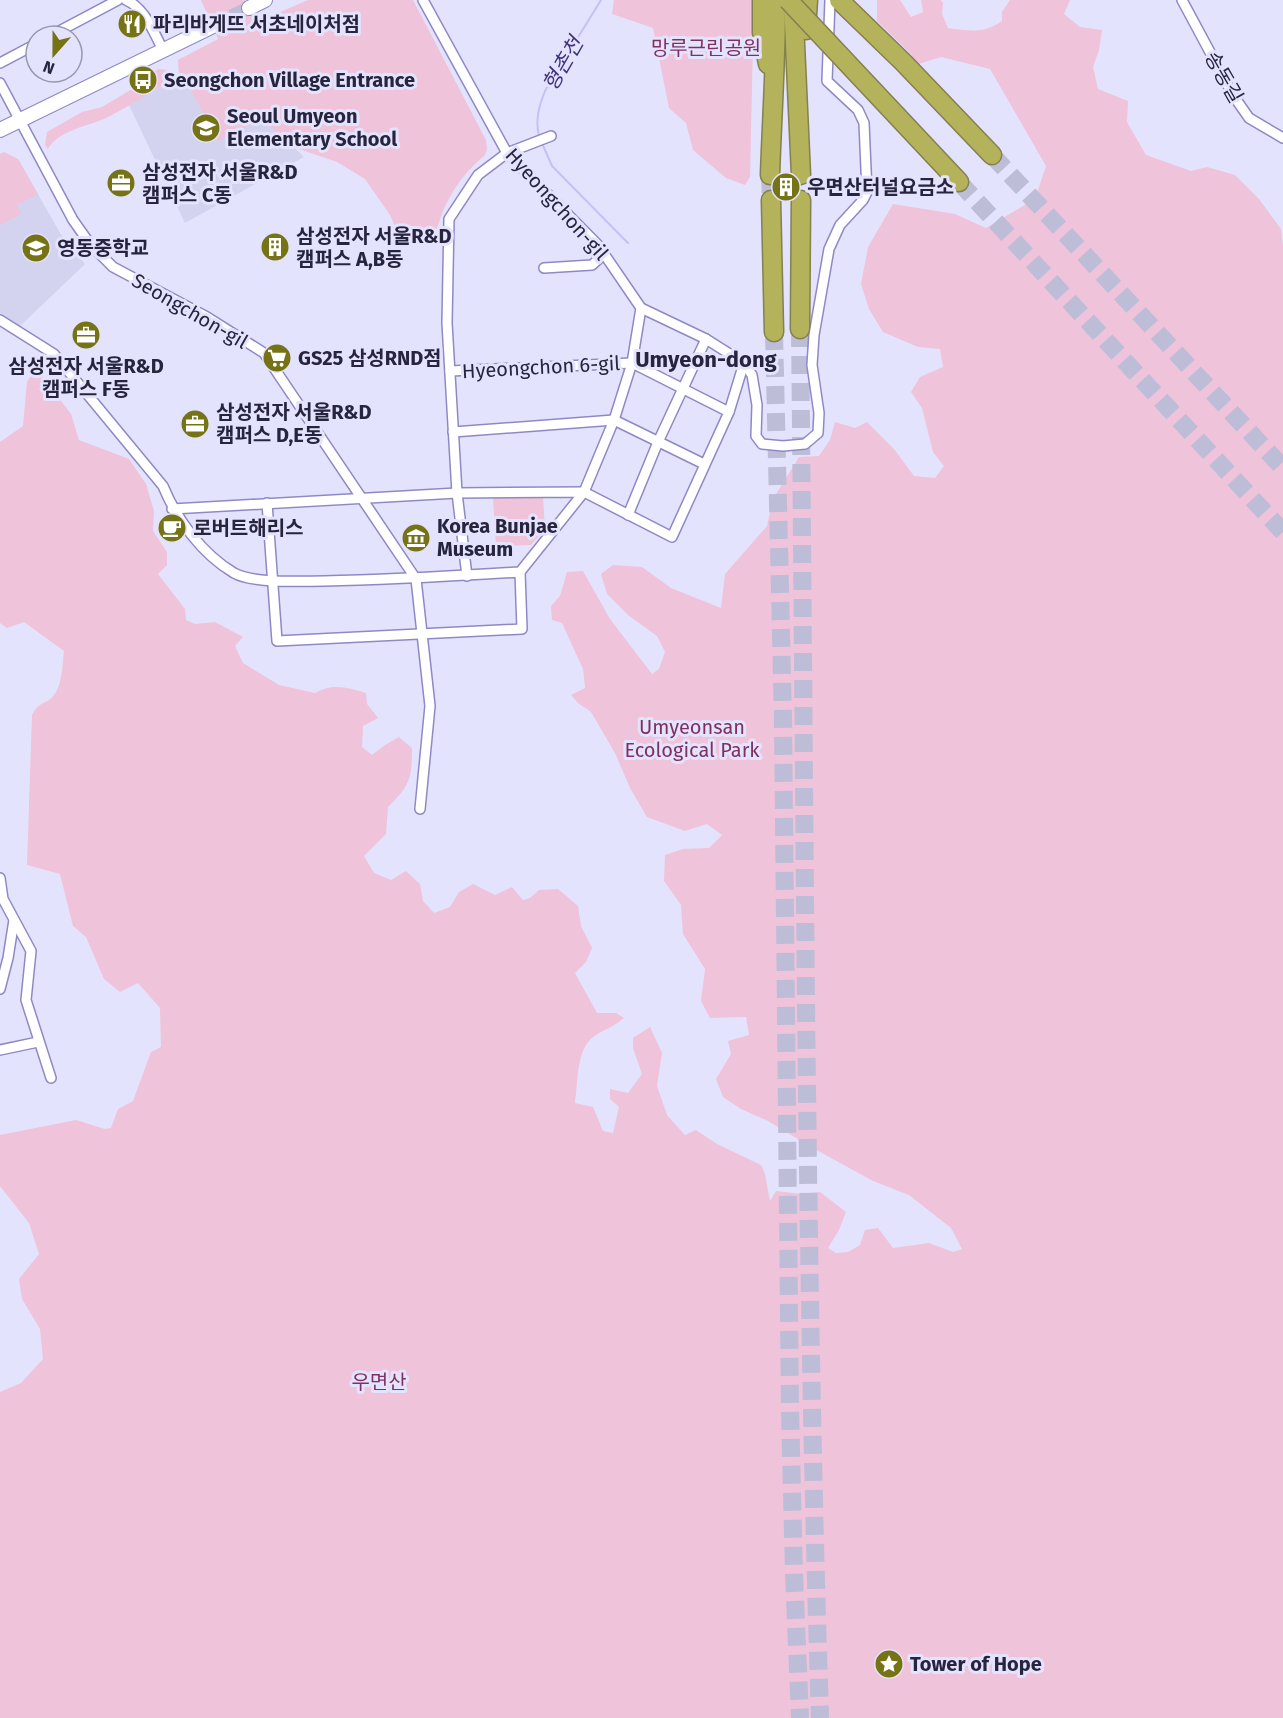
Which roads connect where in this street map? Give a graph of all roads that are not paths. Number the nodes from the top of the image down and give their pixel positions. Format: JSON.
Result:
{"nodes":[{"id":1,"x":118,"y":0,"type":"edge"},
{"id":2,"x":126,"y":0,"type":"edge"},
{"id":3,"x":265,"y":0,"type":"edge"},
{"id":4,"x":423,"y":0,"type":"edge"},
{"id":5,"x":762,"y":0,"type":"edge"},
{"id":6,"x":776,"y":0,"type":"edge"},
{"id":7,"x":788,"y":0,"type":"edge"},
{"id":8,"x":793,"y":0,"type":"edge"},
{"id":9,"x":808,"y":0,"type":"edge"},
{"id":10,"x":830,"y":0,"type":"edge"},
{"id":11,"x":839,"y":0,"type":"edge"},
{"id":12,"x":1182,"y":0,"type":"edge"},
{"id":13,"x":249,"y":8,"type":"tunnel mouth"},
{"id":14,"x":73,"y":24,"type":"edge"},
{"id":15,"x":213,"y":26,"type":"tunnel mouth"},
{"id":16,"x":24,"y":50,"type":"edge"},
{"id":17,"x":163,"y":50,"type":"junction"},
{"id":18,"x":0,"y":63,"type":"edge"},
{"id":19,"x":0,"y":83,"type":"edge"},
{"id":20,"x":772,"y":86,"type":"junction"},
{"id":21,"x":796,"y":88,"type":"junction"},
{"id":22,"x":20,"y":120,"type":"junction"},
{"id":23,"x":0,"y":130,"type":"edge"},
{"id":24,"x":551,"y":136,"type":"dead end"},
{"id":25,"x":1283,"y":138,"type":"edge"},
{"id":26,"x":507,"y":153,"type":"junction"},
{"id":27,"x":993,"y":155,"type":"tunnel mouth"},
{"id":28,"x":770,"y":175,"type":"tunnel mouth"},
{"id":29,"x":801,"y":175,"type":"dead end"},
{"id":30,"x":959,"y":182,"type":"tunnel mouth"},
{"id":31,"x":771,"y":200,"type":"tunnel mouth"},
{"id":32,"x":801,"y":200,"type":"dead end"},
{"id":33,"x":604,"y":254,"type":"junction"},
{"id":34,"x":544,"y":268,"type":"dead end"},
{"id":35,"x":641,"y":308,"type":"junction"},
{"id":36,"x":0,"y":320,"type":"edge"},
{"id":37,"x":800,"y":329,"type":"tunnel mouth"},
{"id":38,"x":774,"y":332,"type":"tunnel mouth"},
{"id":39,"x":706,"y":339,"type":"junction"},
{"id":40,"x":632,"y":363,"type":"junction"},
{"id":41,"x":744,"y":363,"type":"junction"},
{"id":42,"x":450,"y":371,"type":"junction"},
{"id":43,"x":682,"y":389,"type":"junction"},
{"id":44,"x":729,"y":412,"type":"junction"},
{"id":45,"x":614,"y":420,"type":"junction"},
{"id":46,"x":453,"y":432,"type":"junction"},
{"id":47,"x":658,"y":442,"type":"junction"},
{"id":48,"x":704,"y":464,"type":"junction"},
{"id":49,"x":584,"y":492,"type":"junction"},
{"id":50,"x":457,"y":493,"type":"junction"},
{"id":51,"x":362,"y":497,"type":"junction"},
{"id":52,"x":267,"y":503,"type":"junction"},
{"id":53,"x":172,"y":509,"type":"junction"},
{"id":54,"x":628,"y":515,"type":"junction"},
{"id":55,"x":520,"y":572,"type":"junction"},
{"id":56,"x":467,"y":576,"type":"junction"},
{"id":57,"x":416,"y":579,"type":"junction"},
{"id":58,"x":272,"y":581,"type":"junction"},
{"id":59,"x":423,"y":634,"type":"junction"},
{"id":60,"x":420,"y":809,"type":"dead end"},
{"id":61,"x":0,"y":878,"type":"edge"},
{"id":62,"x":14,"y":920,"type":"junction"},
{"id":63,"x":0,"y":989,"type":"edge"},
{"id":64,"x":38,"y":1042,"type":"junction"},
{"id":65,"x":0,"y":1050,"type":"edge"},
{"id":66,"x":51,"y":1078,"type":"dead end"}],
"edges":[{"from":1,"to":14,"type":"street"},
{"from":2,"to":17,"type":"street"},
{"from":3,"to":13,"type":"street"},
{"from":4,"to":26,"type":"street","name":"Hyeongchon-gil"},
{"from":5,"to":20,"type":"highway"},
{"from":6,"to":20,"type":"highway"},
{"from":7,"to":30,"type":"highway","bridge":true},
{"from":8,"to":21,"type":"highway"},
{"from":9,"to":21,"type":"highway"},
{"from":10,"to":41,"type":"street"},
{"from":11,"to":27,"type":"highway"},
{"from":12,"to":25,"type":"street","name":"송동길"},
{"from":15,"to":17,"type":"street"},
{"from":16,"to":18,"type":"street"},
{"from":17,"to":22,"type":"street"},
{"from":19,"to":22,"type":"street","name":"Seongchon-gil"},
{"from":20,"to":28,"type":"highway"},
{"from":21,"to":29,"type":"highway"},
{"from":22,"to":23,"type":"street"},
{"from":22,"to":51,"type":"street","name":"Seongchon-gil"},
{"from":24,"to":26,"type":"street"},
{"from":26,"to":33,"type":"street","name":"Hyeongchon-gil"},
{"from":26,"to":42,"type":"street"},
{"from":31,"to":38,"type":"highway"},
{"from":32,"to":37,"type":"highway"},
{"from":33,"to":34,"type":"street"},
{"from":33,"to":35,"type":"street","name":"Hyeongchon-gil"},
{"from":35,"to":39,"type":"street"},
{"from":35,"to":40,"type":"street"},
{"from":36,"to":53,"type":"street"},
{"from":39,"to":41,"type":"street"},
{"from":39,"to":43,"type":"street"},
{"from":40,"to":42,"type":"street","name":"Hyeongchon 6-gil"},
{"from":40,"to":43,"type":"street"},
{"from":40,"to":45,"type":"street"},
{"from":41,"to":44,"type":"street"},
{"from":42,"to":46,"type":"street"},
{"from":43,"to":44,"type":"street"},
{"from":43,"to":47,"type":"street"},
{"from":44,"to":48,"type":"street"},
{"from":45,"to":46,"type":"street"},
{"from":45,"to":47,"type":"street"},
{"from":45,"to":49,"type":"street"},
{"from":46,"to":50,"type":"street"},
{"from":47,"to":48,"type":"street"},
{"from":47,"to":54,"type":"street"},
{"from":48,"to":54,"type":"street"},
{"from":49,"to":50,"type":"street"},
{"from":49,"to":54,"type":"street"},
{"from":49,"to":55,"type":"street"},
{"from":50,"to":51,"type":"street"},
{"from":50,"to":56,"type":"street"},
{"from":51,"to":52,"type":"street"},
{"from":51,"to":57,"type":"street","name":"Seongchon-gil"},
{"from":52,"to":53,"type":"street"},
{"from":52,"to":58,"type":"street"},
{"from":53,"to":58,"type":"street"},
{"from":55,"to":56,"type":"street"},
{"from":55,"to":59,"type":"street"},
{"from":56,"to":57,"type":"street"},
{"from":57,"to":58,"type":"street"},
{"from":57,"to":59,"type":"street","name":"Seongchon-gil"},
{"from":58,"to":59,"type":"street"},
{"from":59,"to":60,"type":"street","name":"Seongchon-gil"},
{"from":61,"to":62,"type":"street"},
{"from":62,"to":63,"type":"street"},
{"from":62,"to":64,"type":"street"},
{"from":64,"to":65,"type":"street"},
{"from":64,"to":66,"type":"street"}]}
